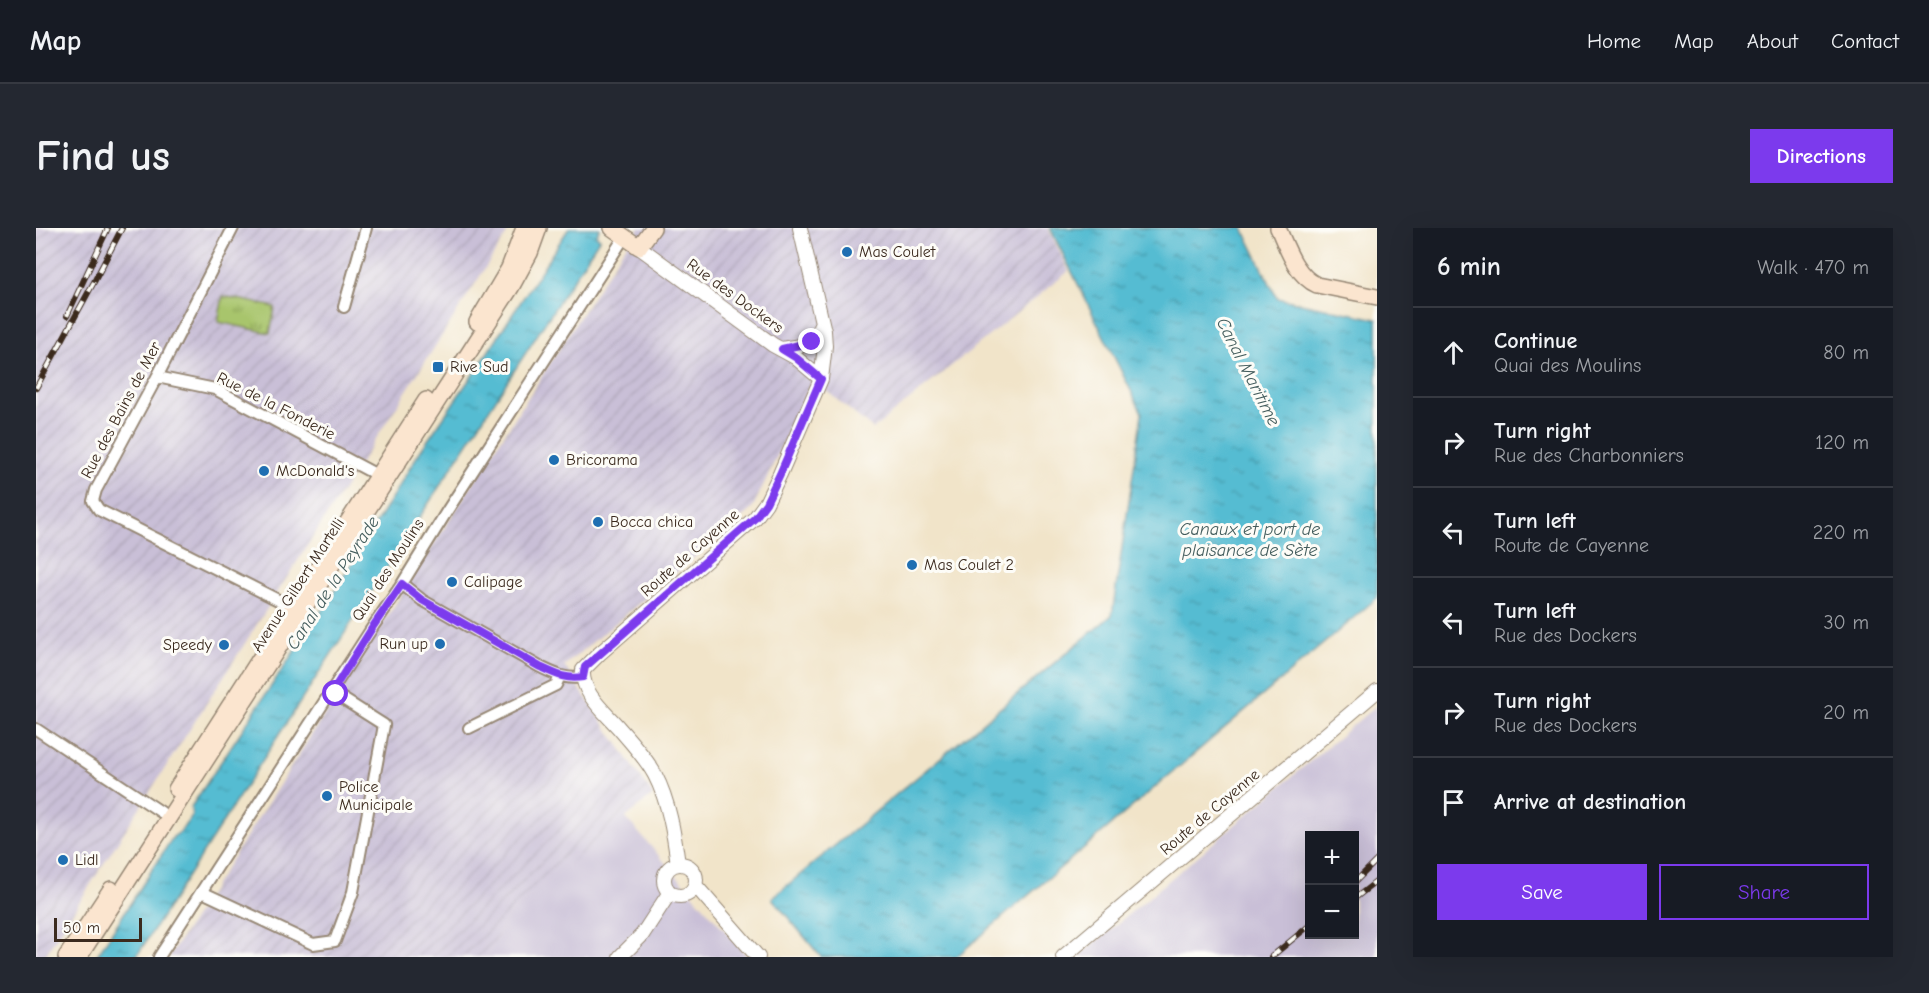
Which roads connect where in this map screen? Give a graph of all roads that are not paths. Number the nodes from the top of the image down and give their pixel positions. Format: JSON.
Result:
{"nodes":[{"id":1,"x":233,"y":228,"type":"edge"},
{"id":2,"x":366,"y":228,"type":"edge"},
{"id":3,"x":524,"y":228,"type":"edge"},
{"id":4,"x":539,"y":228,"type":"edge"},
{"id":5,"x":653,"y":228,"type":"edge"},
{"id":6,"x":800,"y":228,"type":"edge"},
{"id":7,"x":1278,"y":228,"type":"edge"},
{"id":8,"x":619,"y":232,"type":"edge"},
{"id":9,"x":639,"y":247,"type":"junction"},
{"id":10,"x":1377,"y":297,"type":"edge"},
{"id":11,"x":344,"y":307,"type":"dead end"},
{"id":12,"x":822,"y":322,"type":"junction"},
{"id":13,"x":782,"y":349,"type":"junction"},
{"id":14,"x":157,"y":377,"type":"junction"},
{"id":15,"x":821,"y":379,"type":"junction"},
{"id":16,"x":377,"y":475,"type":"junction"},
{"id":17,"x":402,"y":584,"type":"junction"},
{"id":18,"x":292,"y":607,"type":"junction"},
{"id":19,"x":560,"y":676,"type":"junction"},
{"id":20,"x":583,"y":677,"type":"junction"},
{"id":21,"x":1377,"y":691,"type":"edge"},
{"id":22,"x":332,"y":692,"type":"junction"},
{"id":23,"x":469,"y":728,"type":"dead end"},
{"id":24,"x":36,"y":729,"type":"edge"},
{"id":25,"x":161,"y":812,"type":"junction"},
{"id":26,"x":678,"y":864,"type":"junction"},
{"id":27,"x":695,"y":885,"type":"junction"},
{"id":28,"x":202,"y":892,"type":"junction"},
{"id":29,"x":670,"y":892,"type":"junction"},
{"id":30,"x":66,"y":957,"type":"edge"},
{"id":31,"x":79,"y":957,"type":"edge"},
{"id":32,"x":159,"y":957,"type":"edge"},
{"id":33,"x":620,"y":957,"type":"edge"},
{"id":34,"x":758,"y":957,"type":"edge"},
{"id":35,"x":1064,"y":957,"type":"edge"}],
"edges":[{"from":1,"to":14,"type":"street","name":"Rue des Bains de Mer"},
{"from":2,"to":11,"type":"street"},
{"from":3,"to":16,"type":"main road","name":"Avenue Gilbert Martelli"},
{"from":4,"to":31,"type":"main road","name":"Avenue Gilbert Martelli"},
{"from":5,"to":9,"type":"main road"},
{"from":6,"to":12,"type":"street","name":"Route de Cayenne"},
{"from":7,"to":10,"type":"main road"},
{"from":8,"to":9,"type":"main road","name":"Quai des Moulins"},
{"from":8,"to":17,"type":"street","name":"Quai des Moulins"},
{"from":9,"to":13,"type":"street","name":"Rue des Dockers"},
{"from":12,"to":13,"type":"street","name":"Rue des Dockers"},
{"from":12,"to":15,"type":"street","name":"Route de Cayenne"},
{"from":13,"to":15,"type":"street","name":"Rue des Dockers"},
{"from":14,"to":16,"type":"street","name":"Rue de la Fonderie"},
{"from":14,"to":18,"type":"street","name":"Rue des Bains de Mer"},
{"from":15,"to":20,"type":"street","name":"Route de Cayenne"},
{"from":16,"to":18,"type":"main road","name":"Avenue Gilbert Martelli"},
{"from":17,"to":19,"type":"street"},
{"from":17,"to":22,"type":"street","name":"Quai des Moulins"},
{"from":18,"to":25,"type":"main road","name":"Avenue Gilbert Martelli"},
{"from":19,"to":20,"type":"street"},
{"from":19,"to":23,"type":"street"},
{"from":20,"to":26,"type":"street"},
{"from":21,"to":35,"type":"street","name":"Route de Cayenne"},
{"from":22,"to":28,"type":"street","name":"Quai des Moulins"},
{"from":22,"to":28,"type":"street"},
{"from":24,"to":25,"type":"street"},
{"from":25,"to":30,"type":"main road","name":"Avenue Gilbert Martelli"},
{"from":26,"to":27,"type":"street"},
{"from":26,"to":29,"type":"street"},
{"from":27,"to":29,"type":"street"},
{"from":27,"to":34,"type":"street"},
{"from":28,"to":32,"type":"street","name":"Quai des Moulins"},
{"from":29,"to":33,"type":"street"}]}
